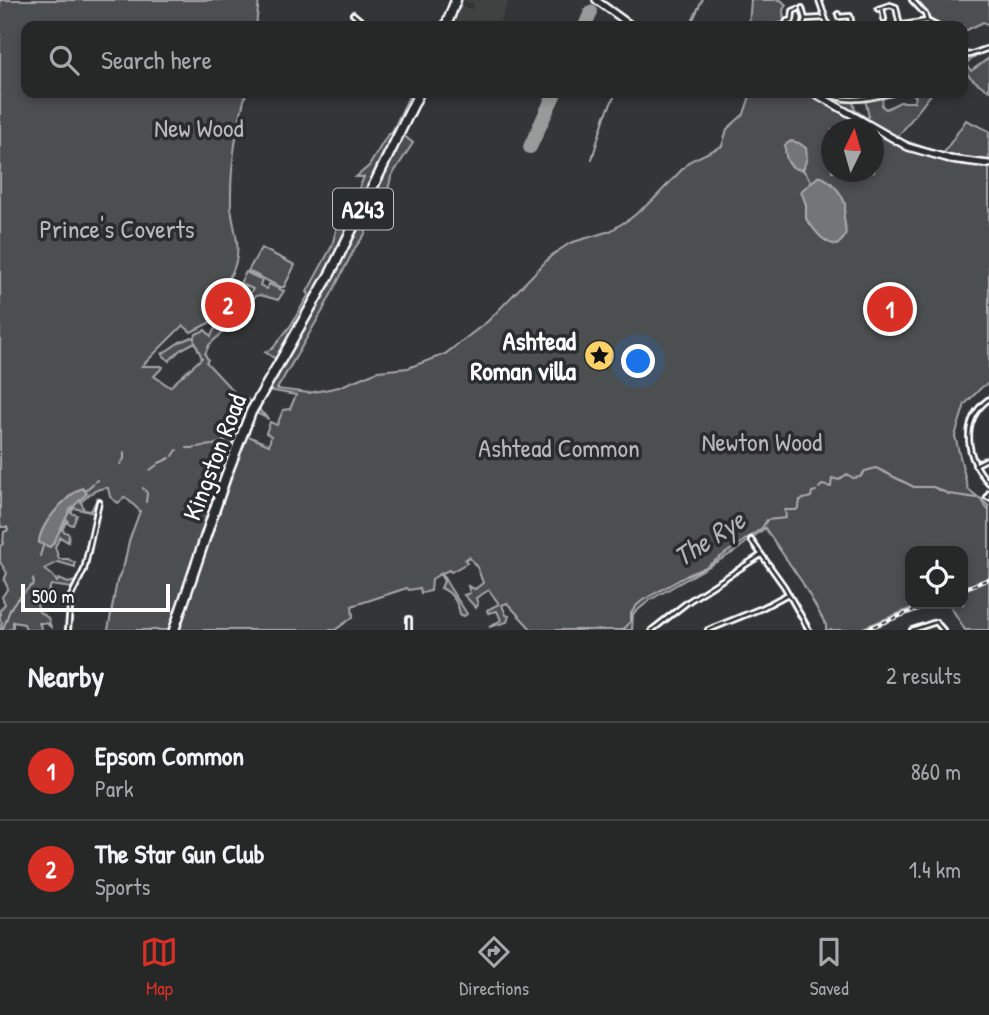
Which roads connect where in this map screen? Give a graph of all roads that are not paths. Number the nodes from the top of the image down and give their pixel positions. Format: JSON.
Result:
{"nodes":[{"id":1,"x":456,"y":0,"type":"edge"},
{"id":2,"x":596,"y":0,"type":"edge"},
{"id":3,"x":818,"y":0,"type":"edge"},
{"id":4,"x":912,"y":0,"type":"edge"},
{"id":5,"x":353,"y":14,"type":"dead end"},
{"id":6,"x":831,"y":15,"type":"dead end"},
{"id":7,"x":825,"y":17,"type":"junction"},
{"id":8,"x":839,"y":17,"type":"dead end"},
{"id":9,"x":805,"y":19,"type":"joint"},
{"id":10,"x":884,"y":19,"type":"dead end"},
{"id":11,"x":361,"y":21,"type":"edge"},
{"id":12,"x":448,"y":21,"type":"edge"},
{"id":13,"x":625,"y":21,"type":"edge"},
{"id":14,"x":793,"y":21,"type":"edge"},
{"id":15,"x":826,"y":21,"type":"edge"},
{"id":16,"x":851,"y":21,"type":"edge"},
{"id":17,"x":898,"y":21,"type":"edge"},
{"id":18,"x":927,"y":21,"type":"edge"},
{"id":19,"x":989,"y":48,"type":"edge"},
{"id":20,"x":968,"y":55,"type":"edge"},
{"id":21,"x":415,"y":98,"type":"edge"},
{"id":22,"x":823,"y":98,"type":"edge"},
{"id":23,"x":842,"y":98,"type":"edge"},
{"id":24,"x":866,"y":98,"type":"edge"},
{"id":25,"x":989,"y":164,"type":"edge"},
{"id":26,"x":989,"y":399,"type":"edge"},
{"id":27,"x":989,"y":458,"type":"edge"},
{"id":28,"x":975,"y":465,"type":"junction"},
{"id":29,"x":989,"y":483,"type":"edge"},
{"id":30,"x":99,"y":502,"type":"dead end"},
{"id":31,"x":751,"y":540,"type":"dead end"},
{"id":32,"x":761,"y":555,"type":"junction"},
{"id":33,"x":789,"y":594,"type":"junction"},
{"id":34,"x":409,"y":619,"type":"dead end"},
{"id":35,"x":68,"y":630,"type":"edge"},
{"id":36,"x":174,"y":630,"type":"edge"},
{"id":37,"x":409,"y":630,"type":"edge"},
{"id":38,"x":652,"y":630,"type":"edge"},
{"id":39,"x":708,"y":630,"type":"edge"},
{"id":40,"x":809,"y":630,"type":"edge"},
{"id":41,"x":912,"y":630,"type":"edge"},
{"id":42,"x":943,"y":630,"type":"edge"}],
"edges":[{"from":1,"to":12,"type":"highway"},
{"from":2,"to":13,"type":"main road"},
{"from":3,"to":7,"type":"street"},
{"from":4,"to":18,"type":"street"},
{"from":5,"to":11,"type":"street"},
{"from":6,"to":7,"type":"street"},
{"from":7,"to":9,"type":"street"},
{"from":7,"to":15,"type":"street"},
{"from":8,"to":16,"type":"street"},
{"from":9,"to":14,"type":"street"},
{"from":10,"to":17,"type":"street"},
{"from":19,"to":20,"type":"street"},
{"from":21,"to":36,"type":"highway","name":"Kingston Road","number":"A243"},
{"from":22,"to":25,"type":"main road"},
{"from":23,"to":24,"type":"street"},
{"from":26,"to":28,"type":"street"},
{"from":27,"to":28,"type":"street"},
{"from":28,"to":29,"type":"street"},
{"from":30,"to":35,"type":"street"},
{"from":31,"to":32,"type":"street"},
{"from":32,"to":33,"type":"street"},
{"from":32,"to":38,"type":"street"},
{"from":33,"to":39,"type":"street"},
{"from":33,"to":40,"type":"street"},
{"from":34,"to":37,"type":"street"},
{"from":41,"to":42,"type":"street"}]}
